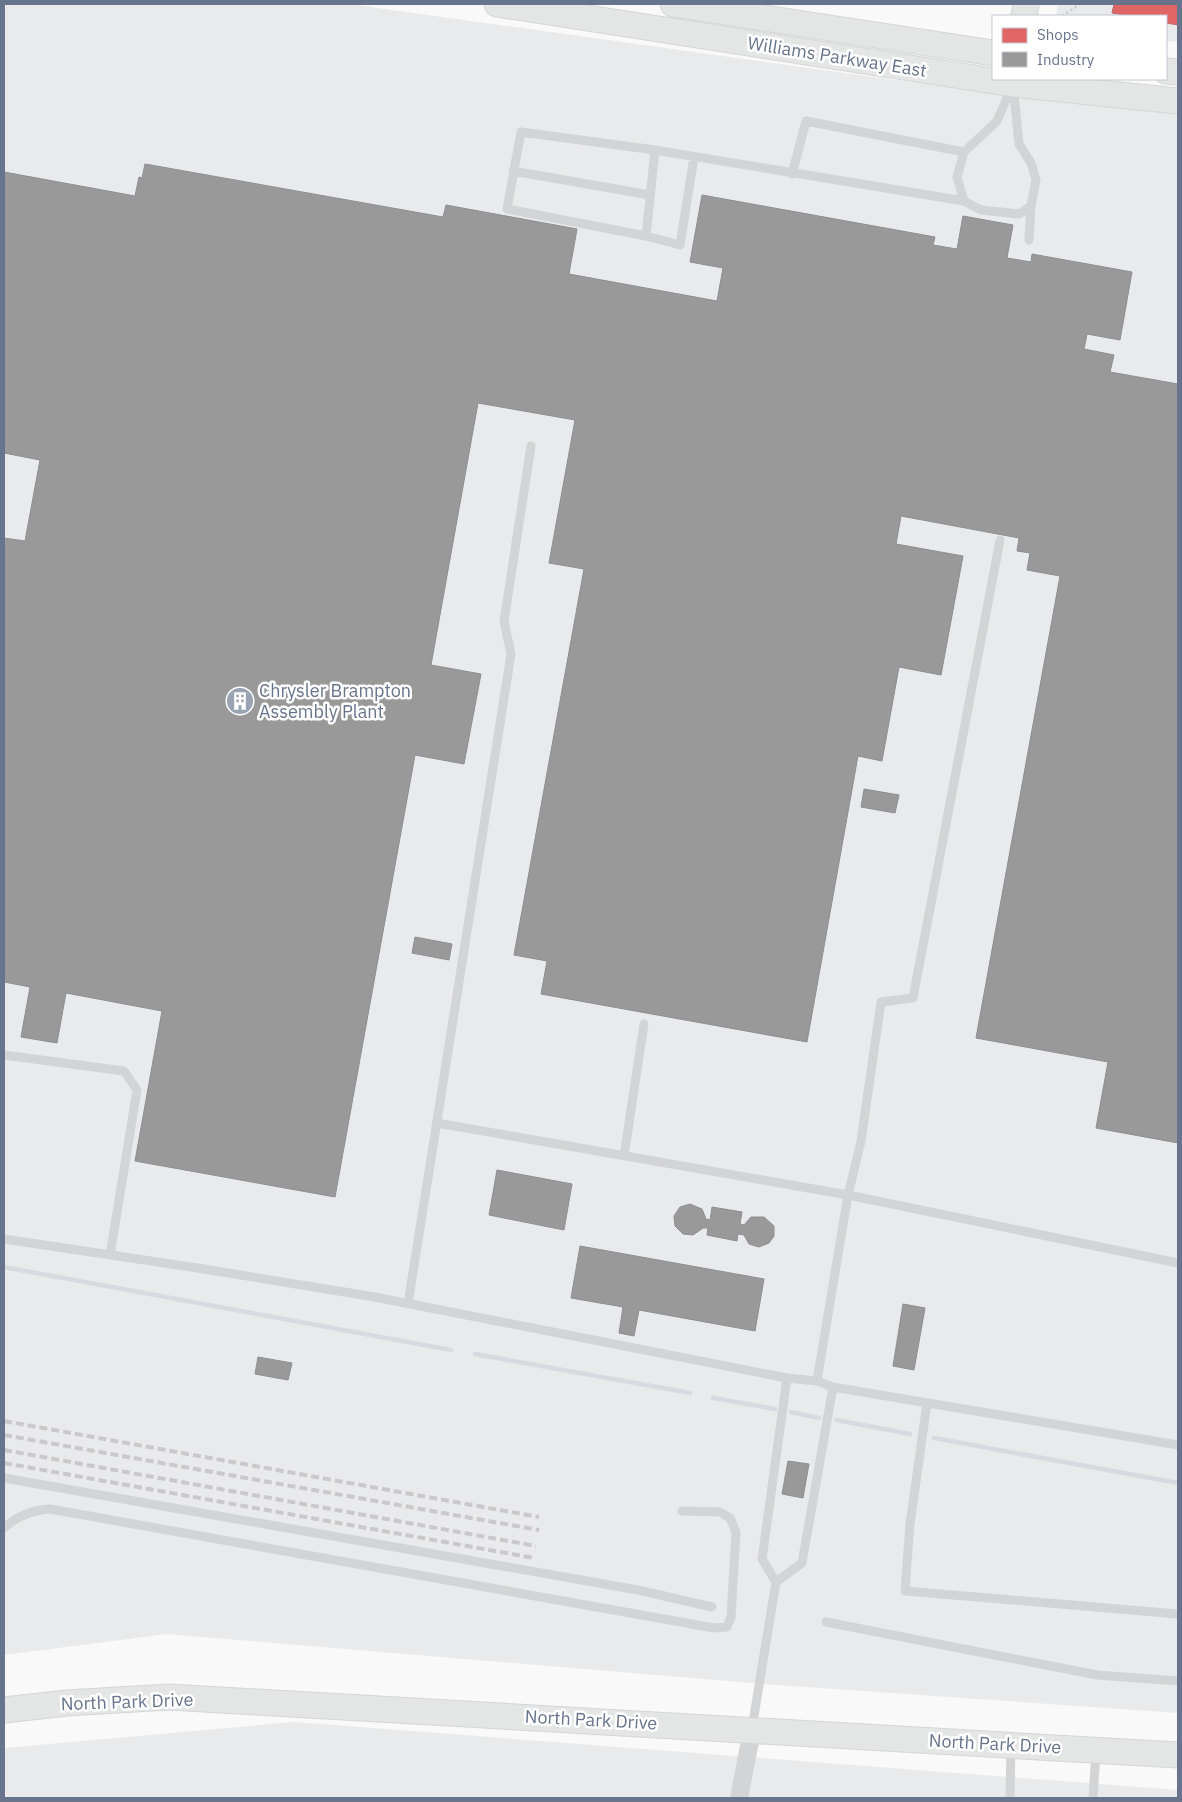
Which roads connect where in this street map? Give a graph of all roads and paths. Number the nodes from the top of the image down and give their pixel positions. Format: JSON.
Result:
{"nodes":[{"id":1,"x":498,"y":4,"type":"edge"},
{"id":2,"x":674,"y":4,"type":"edge"},
{"id":3,"x":1080,"y":4,"type":"edge"},
{"id":4,"x":1064,"y":15,"type":"edge"},
{"id":5,"x":992,"y":53,"type":"edge"},
{"id":6,"x":992,"y":78,"type":"edge"},
{"id":7,"x":1013,"y":81,"type":"edge"},
{"id":8,"x":1178,"y":102,"type":"edge"},
{"id":9,"x":655,"y":150,"type":"junction"},
{"id":10,"x":964,"y":152,"type":"junction"},
{"id":11,"x":694,"y":157,"type":"junction"},
{"id":12,"x":513,"y":171,"type":"junction"},
{"id":13,"x":792,"y":174,"type":"junction"},
{"id":14,"x":650,"y":195,"type":"junction"},
{"id":15,"x":964,"y":202,"type":"junction"},
{"id":16,"x":1031,"y":206,"type":"junction"},
{"id":17,"x":646,"y":236,"type":"junction"},
{"id":18,"x":1029,"y":240,"type":"dead end"},
{"id":19,"x":531,"y":446,"type":"dead end"},
{"id":20,"x":1000,"y":540,"type":"dead end"},
{"id":21,"x":644,"y":1024,"type":"dead end"},
{"id":22,"x":4,"y":1055,"type":"edge"},
{"id":23,"x":437,"y":1122,"type":"junction"},
{"id":24,"x":624,"y":1156,"type":"junction"},
{"id":25,"x":848,"y":1195,"type":"junction"},
{"id":26,"x":4,"y":1239,"type":"edge"},
{"id":27,"x":110,"y":1255,"type":"junction"},
{"id":28,"x":1178,"y":1263,"type":"edge"},
{"id":29,"x":408,"y":1304,"type":"junction"},
{"id":30,"x":787,"y":1378,"type":"junction"},
{"id":31,"x":817,"y":1380,"type":"junction"},
{"id":32,"x":833,"y":1387,"type":"junction"},
{"id":33,"x":927,"y":1403,"type":"junction"},
{"id":34,"x":1178,"y":1445,"type":"edge"},
{"id":35,"x":4,"y":1478,"type":"edge"},
{"id":36,"x":682,"y":1511,"type":"dead end"},
{"id":37,"x":4,"y":1528,"type":"edge"},
{"id":38,"x":776,"y":1582,"type":"junction"},
{"id":39,"x":712,"y":1608,"type":"dead end"},
{"id":40,"x":1178,"y":1614,"type":"edge"},
{"id":41,"x":826,"y":1622,"type":"dead end"},
{"id":42,"x":1178,"y":1680,"type":"edge"},
{"id":43,"x":4,"y":1710,"type":"edge"},
{"id":44,"x":752,"y":1731,"type":"junction"},
{"id":45,"x":1011,"y":1744,"type":"junction"},
{"id":46,"x":1096,"y":1750,"type":"junction"},
{"id":47,"x":1178,"y":1755,"type":"edge"},
{"id":48,"x":739,"y":1798,"type":"edge"},
{"id":49,"x":1010,"y":1798,"type":"edge"},
{"id":50,"x":1093,"y":1798,"type":"edge"}],
"edges":[{"from":1,"to":6,"type":"main road","name":"Williams Parkway East"},
{"from":2,"to":5,"type":"main road","name":"Williams Parkway East"},
{"from":3,"to":4,"type":"path"},
{"from":7,"to":8,"type":"main road","name":"Williams Parkway East"},
{"from":7,"to":10,"type":"lane"},
{"from":7,"to":16,"type":"lane"},
{"from":9,"to":11,"type":"lane"},
{"from":9,"to":12,"type":"lane"},
{"from":9,"to":14,"type":"lane"},
{"from":10,"to":13,"type":"lane"},
{"from":10,"to":15,"type":"lane"},
{"from":11,"to":13,"type":"lane"},
{"from":11,"to":17,"type":"lane"},
{"from":12,"to":14,"type":"lane"},
{"from":12,"to":17,"type":"lane"},
{"from":13,"to":15,"type":"lane"},
{"from":14,"to":17,"type":"lane"},
{"from":15,"to":16,"type":"lane"},
{"from":16,"to":18,"type":"lane"},
{"from":19,"to":23,"type":"lane"},
{"from":20,"to":25,"type":"lane"},
{"from":21,"to":24,"type":"lane"},
{"from":22,"to":27,"type":"lane"},
{"from":23,"to":24,"type":"lane"},
{"from":23,"to":29,"type":"lane"},
{"from":24,"to":25,"type":"lane"},
{"from":25,"to":28,"type":"lane"},
{"from":25,"to":31,"type":"lane"},
{"from":26,"to":27,"type":"lane"},
{"from":27,"to":29,"type":"lane","bridge":true},
{"from":29,"to":30,"type":"lane"},
{"from":30,"to":31,"type":"lane"},
{"from":30,"to":38,"type":"lane"},
{"from":31,"to":32,"type":"lane"},
{"from":32,"to":33,"type":"lane"},
{"from":32,"to":38,"type":"lane"},
{"from":33,"to":34,"type":"lane"},
{"from":33,"to":40,"type":"lane"},
{"from":35,"to":39,"type":"lane"},
{"from":36,"to":37,"type":"lane"},
{"from":38,"to":44,"type":"lane"},
{"from":41,"to":42,"type":"lane"},
{"from":43,"to":44,"type":"main road","name":"North Park Drive"},
{"from":44,"to":45,"type":"main road","name":"North Park Drive"},
{"from":44,"to":48,"type":"street"},
{"from":45,"to":46,"type":"main road","name":"North Park Drive"},
{"from":45,"to":49,"type":"lane"},
{"from":46,"to":47,"type":"main road","name":"North Park Drive"},
{"from":46,"to":50,"type":"lane"}]}
